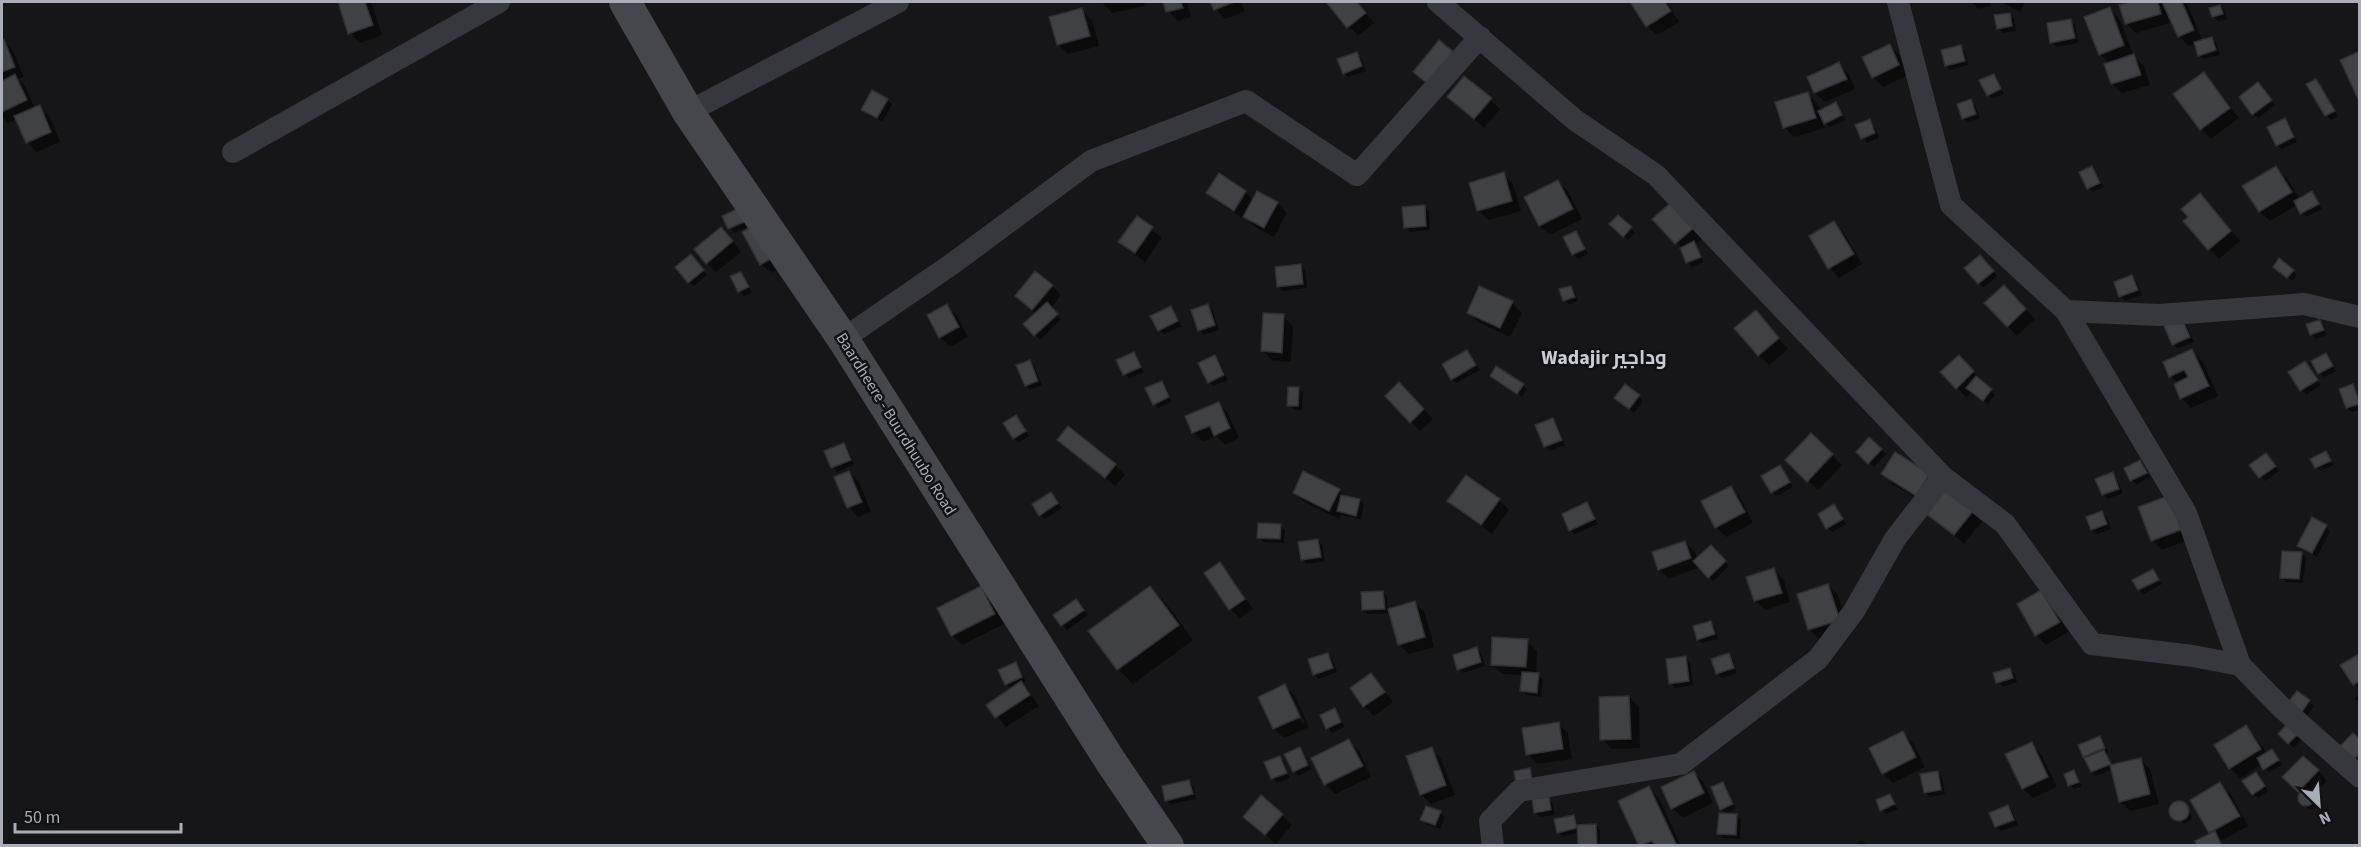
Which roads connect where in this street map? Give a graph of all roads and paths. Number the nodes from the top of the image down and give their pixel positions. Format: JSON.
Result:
{"nodes":[{"id":1,"x":499,"y":2,"type":"edge"},
{"id":2,"x":625,"y":2,"type":"edge"},
{"id":3,"x":898,"y":2,"type":"edge"},
{"id":4,"x":1438,"y":2,"type":"edge"},
{"id":5,"x":1898,"y":2,"type":"edge"},
{"id":6,"x":1480,"y":38,"type":"junction"},
{"id":7,"x":688,"y":112,"type":"junction"},
{"id":8,"x":233,"y":152,"type":"dead end"},
{"id":9,"x":2066,"y":311,"type":"junction"},
{"id":10,"x":2360,"y":317,"type":"edge"},
{"id":11,"x":843,"y":339,"type":"junction"},
{"id":12,"x":1943,"y":477,"type":"junction"},
{"id":13,"x":2240,"y":665,"type":"junction"},
{"id":14,"x":2360,"y":777,"type":"edge"},
{"id":15,"x":1168,"y":846,"type":"edge"},
{"id":16,"x":1492,"y":846,"type":"edge"}],
"edges":[{"from":1,"to":8,"type":"street"},
{"from":2,"to":7,"type":"main road","name":"Baardheere - Buurdhuubo Road"},
{"from":3,"to":7,"type":"street"},
{"from":4,"to":6,"type":"street"},
{"from":5,"to":9,"type":"street"},
{"from":6,"to":11,"type":"street"},
{"from":6,"to":12,"type":"street"},
{"from":7,"to":11,"type":"main road","name":"Baardheere - Buurdhuubo Road"},
{"from":9,"to":10,"type":"street"},
{"from":9,"to":13,"type":"street"},
{"from":11,"to":15,"type":"main road","name":"Baardheere - Buurdhuubo Road"},
{"from":12,"to":13,"type":"street"},
{"from":12,"to":16,"type":"street"},
{"from":13,"to":14,"type":"street"}]}
